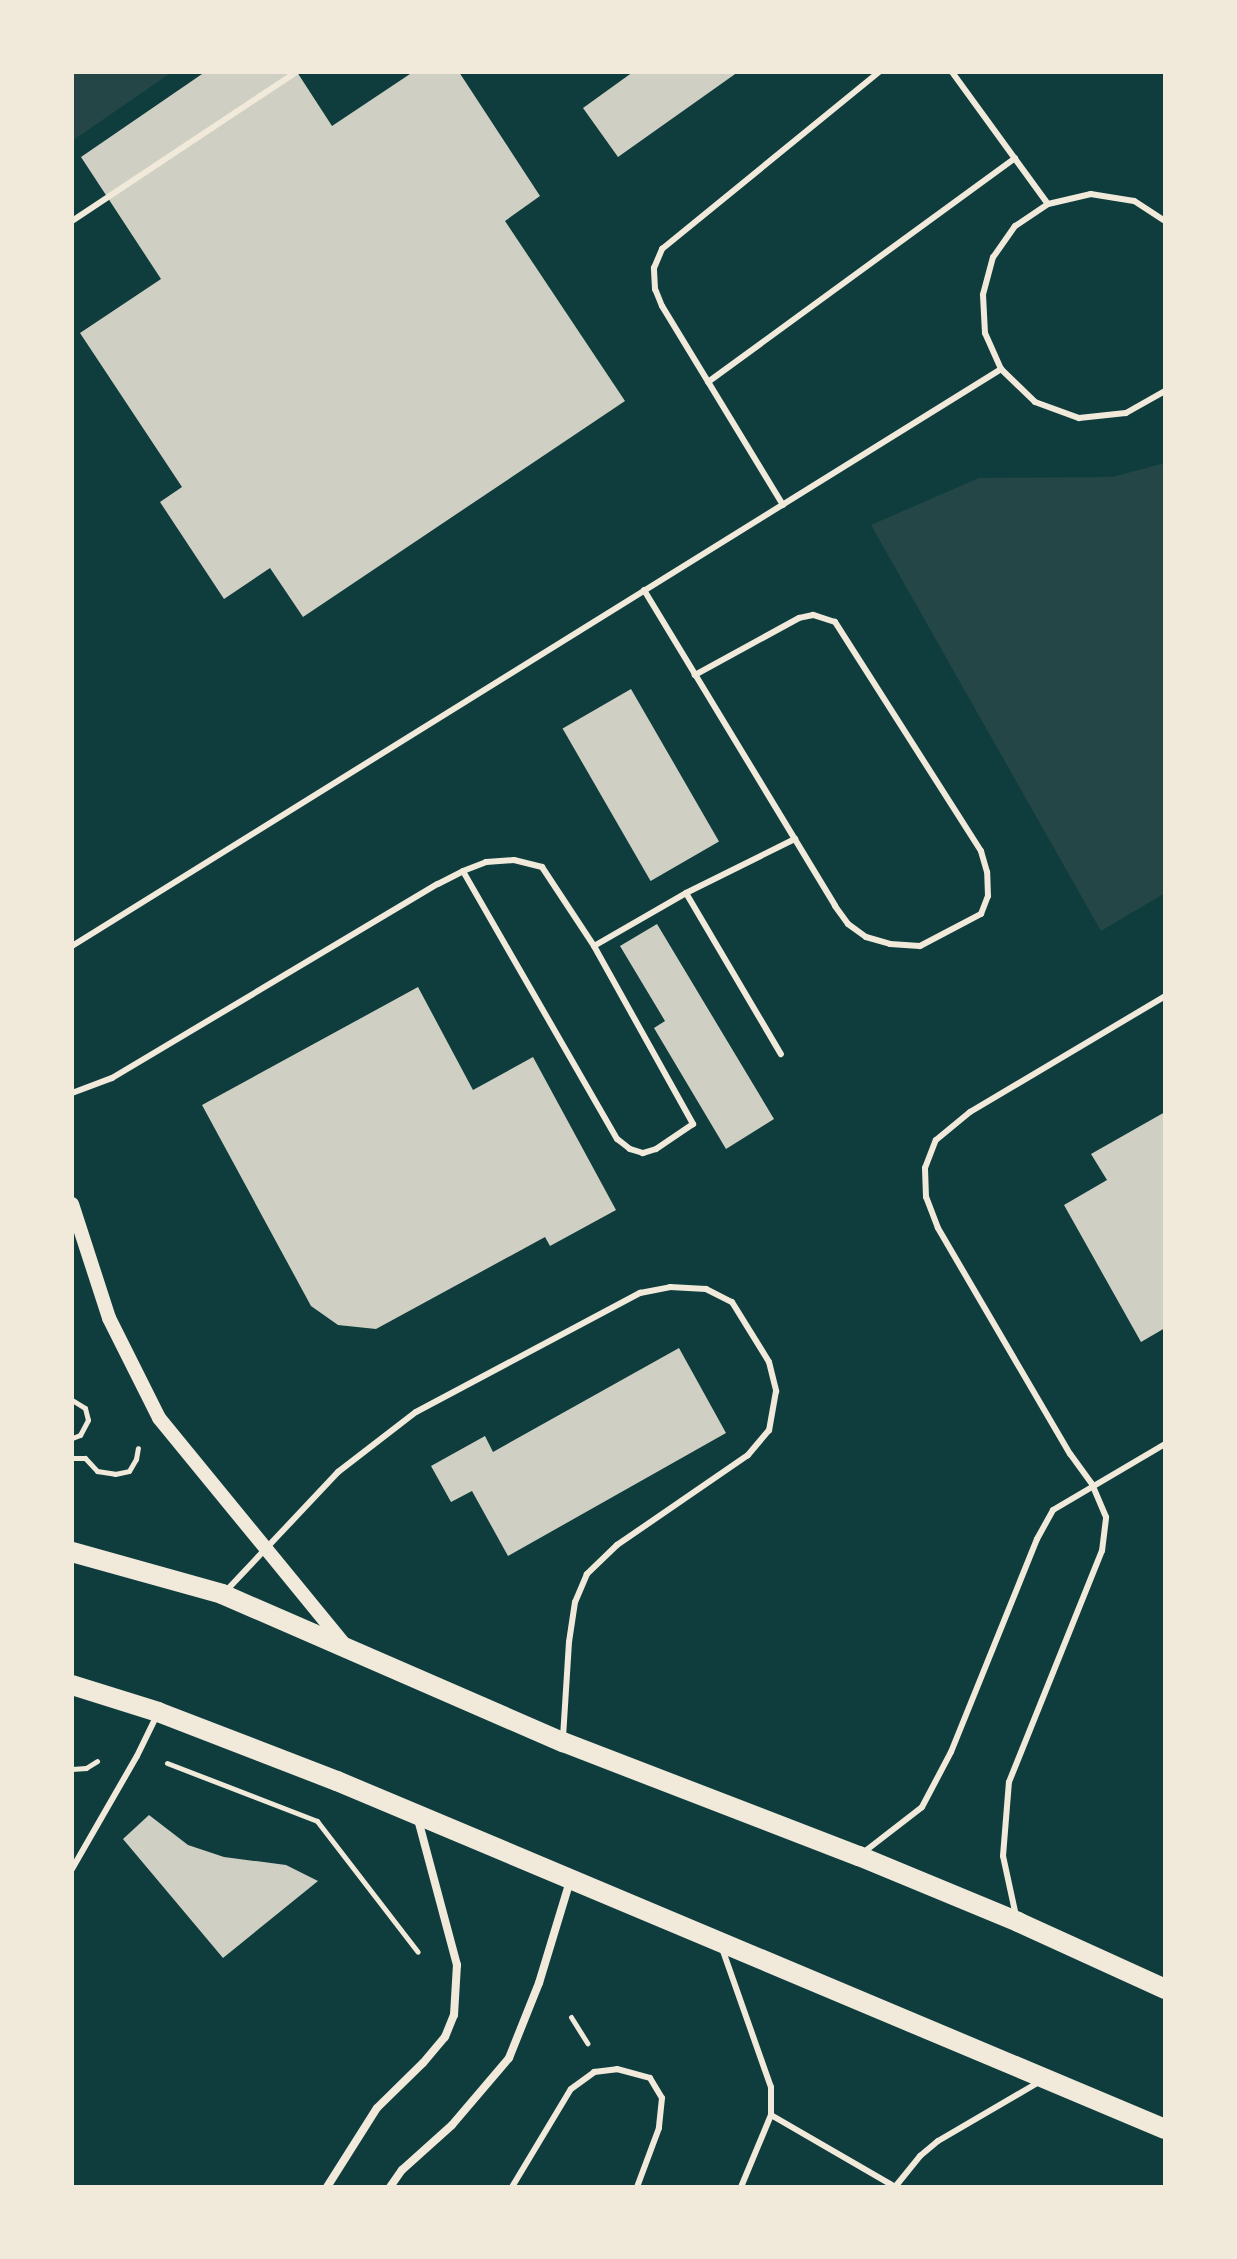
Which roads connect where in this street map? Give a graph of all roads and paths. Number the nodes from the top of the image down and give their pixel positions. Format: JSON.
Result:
{"nodes":[{"id":1,"x":296,"y":72,"type":"edge"},
{"id":2,"x":879,"y":72,"type":"edge"},
{"id":3,"x":952,"y":72,"type":"edge"},
{"id":4,"x":1015,"y":158,"type":"junction"},
{"id":5,"x":1048,"y":204,"type":"junction"},
{"id":6,"x":72,"y":221,"type":"edge"},
{"id":7,"x":1165,"y":221,"type":"edge"},
{"id":8,"x":1001,"y":369,"type":"junction"},
{"id":9,"x":708,"y":382,"type":"junction"},
{"id":10,"x":1165,"y":391,"type":"edge"},
{"id":11,"x":783,"y":505,"type":"junction"},
{"id":12,"x":644,"y":590,"type":"junction"},
{"id":13,"x":695,"y":675,"type":"junction"},
{"id":14,"x":795,"y":839,"type":"junction"},
{"id":15,"x":463,"y":871,"type":"junction"},
{"id":16,"x":686,"y":893,"type":"junction"},
{"id":17,"x":72,"y":946,"type":"edge"},
{"id":18,"x":594,"y":946,"type":"junction"},
{"id":19,"x":1165,"y":996,"type":"edge"},
{"id":20,"x":781,"y":1054,"type":"dead end"},
{"id":21,"x":72,"y":1093,"type":"edge"},
{"id":22,"x":72,"y":1204,"type":"edge"},
{"id":23,"x":75,"y":1401,"type":"edge"},
{"id":24,"x":72,"y":1438,"type":"edge"},
{"id":25,"x":138,"y":1443,"type":"dead end"},
{"id":26,"x":1165,"y":1444,"type":"edge"},
{"id":27,"x":72,"y":1458,"type":"edge"},
{"id":28,"x":1092,"y":1484,"type":"junction"},
{"id":29,"x":72,"y":1552,"type":"edge"},
{"id":30,"x":266,"y":1552,"type":"junction"},
{"id":31,"x":222,"y":1594,"type":"junction"},
{"id":32,"x":345,"y":1646,"type":"junction"},
{"id":33,"x":72,"y":1685,"type":"edge"},
{"id":34,"x":158,"y":1712,"type":"junction"},
{"id":35,"x":563,"y":1742,"type":"junction"},
{"id":36,"x":137,"y":1756,"type":"junction"},
{"id":37,"x":72,"y":1769,"type":"edge"},
{"id":38,"x":417,"y":1815,"type":"junction"},
{"id":39,"x":859,"y":1856,"type":"junction"},
{"id":40,"x":72,"y":1869,"type":"edge"},
{"id":41,"x":571,"y":1880,"type":"junction"},
{"id":42,"x":1018,"y":1922,"type":"junction"},
{"id":43,"x":720,"y":1943,"type":"junction"},
{"id":44,"x":428,"y":1965,"type":"dead end"},
{"id":45,"x":1165,"y":1989,"type":"edge"},
{"id":46,"x":1043,"y":2080,"type":"junction"},
{"id":47,"x":771,"y":2115,"type":"junction"},
{"id":48,"x":1165,"y":2129,"type":"edge"},
{"id":49,"x":327,"y":2187,"type":"edge"},
{"id":50,"x":390,"y":2187,"type":"edge"},
{"id":51,"x":512,"y":2187,"type":"edge"},
{"id":52,"x":637,"y":2187,"type":"edge"},
{"id":53,"x":741,"y":2187,"type":"edge"},
{"id":54,"x":895,"y":2187,"type":"edge"}],
"edges":[{"from":1,"to":6,"type":"lane"},
{"from":2,"to":9,"type":"lane"},
{"from":3,"to":4,"type":"lane"},
{"from":4,"to":5,"type":"lane"},
{"from":4,"to":9,"type":"lane"},
{"from":5,"to":7,"type":"lane"},
{"from":5,"to":8,"type":"lane"},
{"from":8,"to":10,"type":"lane"},
{"from":8,"to":11,"type":"lane"},
{"from":9,"to":11,"type":"lane"},
{"from":11,"to":12,"type":"lane"},
{"from":12,"to":13,"type":"lane"},
{"from":12,"to":17,"type":"lane"},
{"from":13,"to":14,"type":"lane"},
{"from":13,"to":14,"type":"lane"},
{"from":14,"to":16,"type":"lane"},
{"from":15,"to":18,"type":"lane"},
{"from":15,"to":18,"type":"lane"},
{"from":15,"to":21,"type":"lane"},
{"from":16,"to":18,"type":"lane"},
{"from":16,"to":20,"type":"lane"},
{"from":19,"to":28,"type":"lane"},
{"from":22,"to":30,"type":"street"},
{"from":23,"to":24,"type":"path"},
{"from":25,"to":27,"type":"path"},
{"from":26,"to":28,"type":"lane"},
{"from":28,"to":39,"type":"lane"},
{"from":28,"to":42,"type":"lane"},
{"from":29,"to":31,"type":"main road"},
{"from":30,"to":31,"type":"lane"},
{"from":30,"to":32,"type":"street"},
{"from":30,"to":35,"type":"lane"},
{"from":31,"to":32,"type":"main road"},
{"from":32,"to":35,"type":"main road"},
{"from":33,"to":34,"type":"main road"},
{"from":34,"to":36,"type":"lane"},
{"from":34,"to":38,"type":"main road"},
{"from":35,"to":39,"type":"main road"},
{"from":36,"to":37,"type":"path"},
{"from":36,"to":40,"type":"lane"},
{"from":36,"to":44,"type":"path"},
{"from":38,"to":41,"type":"main road"},
{"from":38,"to":49,"type":"street"},
{"from":39,"to":42,"type":"main road"},
{"from":41,"to":43,"type":"main road"},
{"from":41,"to":50,"type":"street"},
{"from":42,"to":45,"type":"main road"},
{"from":43,"to":46,"type":"main road"},
{"from":43,"to":47,"type":"lane"},
{"from":46,"to":48,"type":"main road"},
{"from":46,"to":54,"type":"lane"},
{"from":47,"to":53,"type":"lane"},
{"from":47,"to":54,"type":"lane"},
{"from":51,"to":52,"type":"lane"}]}
